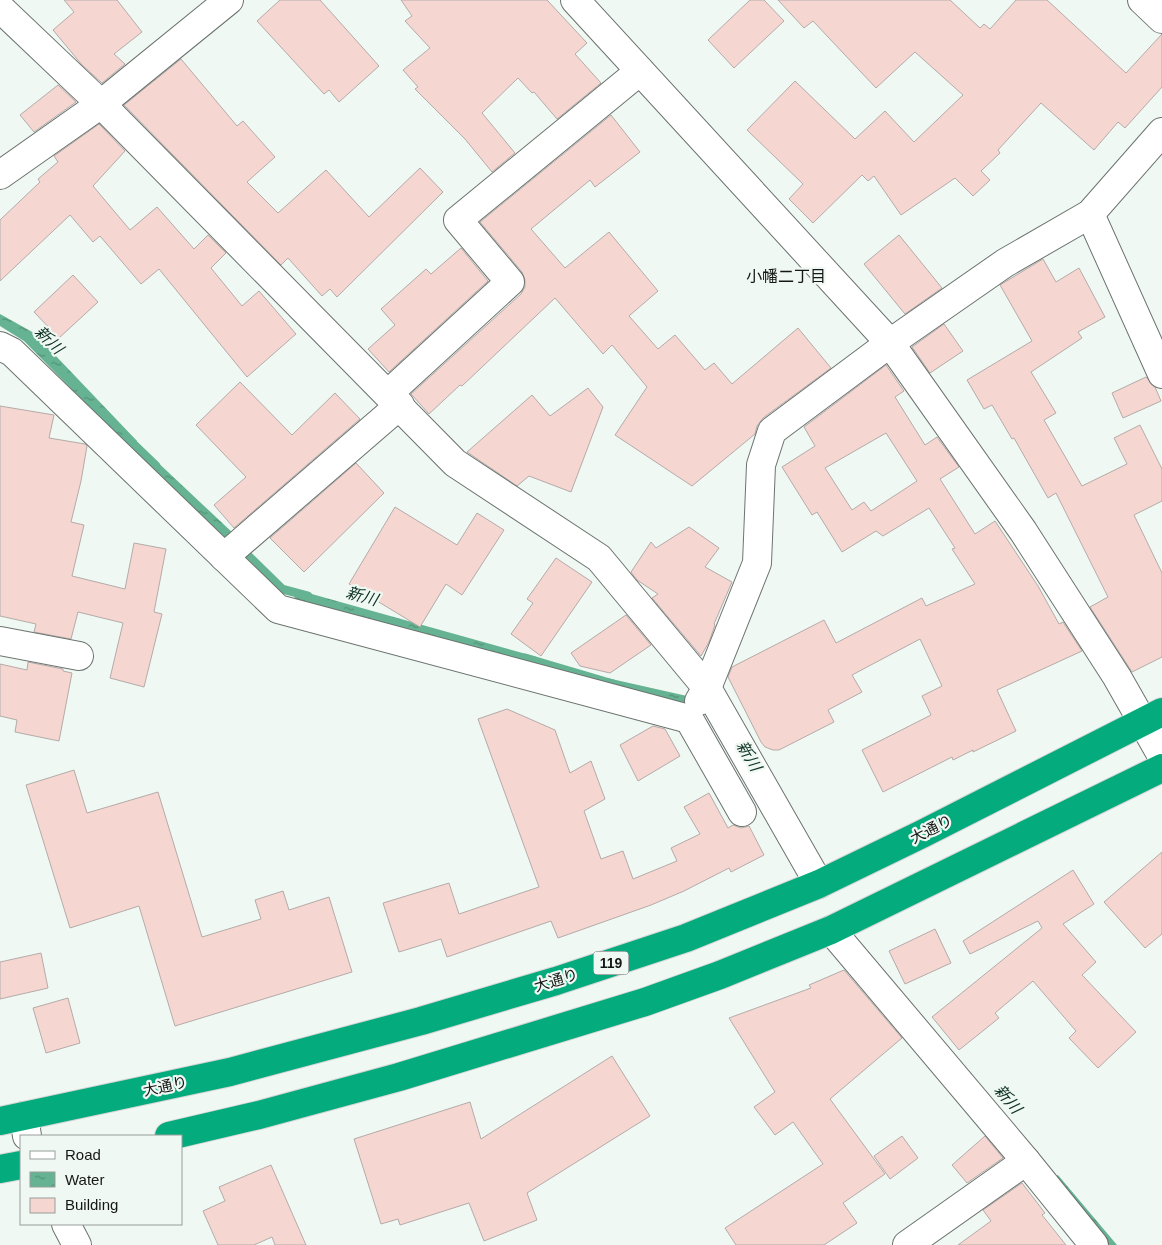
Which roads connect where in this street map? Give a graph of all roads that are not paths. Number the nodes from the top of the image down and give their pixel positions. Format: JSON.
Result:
{"nodes":[{"id":1,"x":229,"y":0,"type":"edge"},
{"id":2,"x":575,"y":0,"type":"edge"},
{"id":3,"x":1142,"y":0,"type":"edge"},
{"id":4,"x":0,"y":8,"type":"edge"},
{"id":5,"x":1162,"y":19,"type":"edge"},
{"id":6,"x":640,"y":71,"type":"junction"},
{"id":7,"x":101,"y":104,"type":"junction"},
{"id":8,"x":1162,"y":132,"type":"edge"},
{"id":9,"x":0,"y":176,"type":"edge"},
{"id":10,"x":1090,"y":214,"type":"junction"},
{"id":11,"x":890,"y":343,"type":"junction"},
{"id":12,"x":0,"y":346,"type":"edge"},
{"id":13,"x":1162,"y":374,"type":"edge"},
{"id":14,"x":394,"y":399,"type":"junction"},
{"id":15,"x":226,"y":556,"type":"junction"},
{"id":16,"x":0,"y":641,"type":"edge"},
{"id":17,"x":79,"y":656,"type":"dead end"},
{"id":18,"x":697,"y":706,"type":"junction"},
{"id":19,"x":1152,"y":717,"type":"edge"},
{"id":20,"x":1162,"y":756,"type":"edge"},
{"id":21,"x":1162,"y":768,"type":"edge"},
{"id":22,"x":742,"y":812,"type":"dead end"},
{"id":23,"x":819,"y":884,"type":"junction"},
{"id":24,"x":831,"y":930,"type":"junction"},
{"id":25,"x":17,"y":1124,"type":"edge"},
{"id":26,"x":172,"y":1135,"type":"edge"},
{"id":27,"x":1026,"y":1161,"type":"junction"},
{"id":28,"x":20,"y":1165,"type":"edge"},
{"id":29,"x":0,"y":1169,"type":"edge"},
{"id":30,"x":67,"y":1225,"type":"edge"},
{"id":31,"x":77,"y":1245,"type":"edge"},
{"id":32,"x":907,"y":1245,"type":"edge"},
{"id":33,"x":1094,"y":1245,"type":"edge"}],
"edges":[{"from":1,"to":7,"type":"street"},
{"from":2,"to":6,"type":"street"},
{"from":3,"to":5,"type":"street"},
{"from":4,"to":7,"type":"street"},
{"from":6,"to":11,"type":"street"},
{"from":6,"to":14,"type":"street"},
{"from":7,"to":9,"type":"street"},
{"from":7,"to":14,"type":"street"},
{"from":8,"to":10,"type":"street"},
{"from":10,"to":11,"type":"street"},
{"from":10,"to":13,"type":"street"},
{"from":11,"to":18,"type":"street"},
{"from":11,"to":19,"type":"street"},
{"from":12,"to":15,"type":"street"},
{"from":14,"to":15,"type":"street"},
{"from":14,"to":18,"type":"street"},
{"from":15,"to":18,"type":"street"},
{"from":16,"to":17,"type":"street"},
{"from":18,"to":22,"type":"street"},
{"from":18,"to":23,"type":"street"},
{"from":19,"to":20,"type":"street"},
{"from":19,"to":23,"type":"highway","name":"大通り","number":"119"},
{"from":21,"to":24,"type":"highway"},
{"from":23,"to":25,"type":"highway","name":"大通り","number":"119"},
{"from":24,"to":26,"type":"highway"},
{"from":24,"to":27,"type":"street"},
{"from":27,"to":32,"type":"street"},
{"from":27,"to":33,"type":"street"},
{"from":28,"to":29,"type":"highway"},
{"from":30,"to":31,"type":"street"}]}
